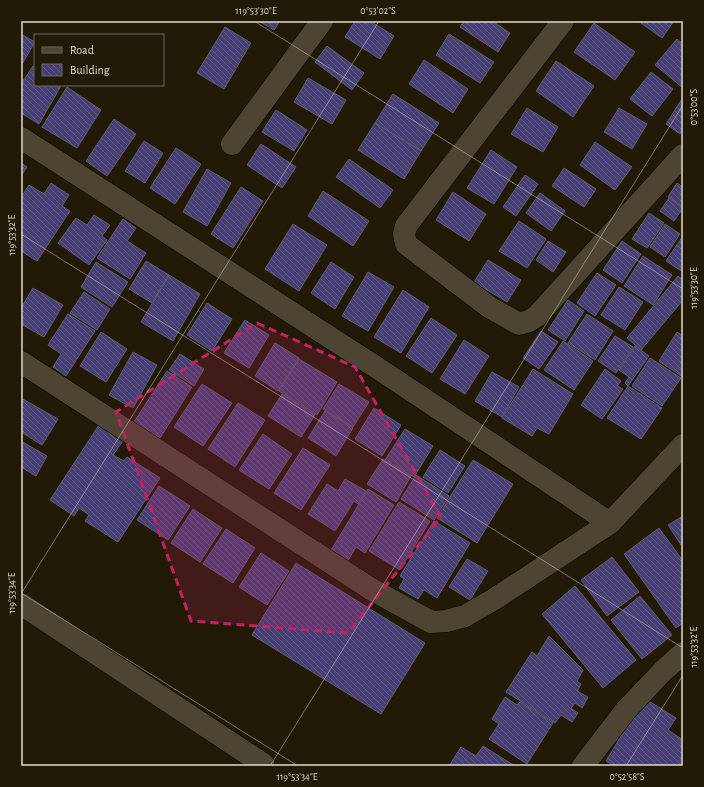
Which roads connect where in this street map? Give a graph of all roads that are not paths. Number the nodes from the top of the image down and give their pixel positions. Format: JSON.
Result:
{"nodes":[{"id":1,"x":322,"y":21,"type":"edge"},
{"id":2,"x":563,"y":21,"type":"edge"},
{"id":3,"x":21,"y":138,"type":"edge"},
{"id":4,"x":232,"y":144,"type":"dead end"},
{"id":5,"x":683,"y":155,"type":"edge"},
{"id":6,"x":21,"y":362,"type":"edge"},
{"id":7,"x":683,"y":445,"type":"edge"},
{"id":8,"x":610,"y":523,"type":"junction"},
{"id":9,"x":21,"y":604,"type":"edge"},
{"id":10,"x":683,"y":653,"type":"edge"},
{"id":11,"x":264,"y":764,"type":"dead end"},
{"id":12,"x":583,"y":766,"type":"edge"}],
"edges":[{"from":1,"to":4,"type":"street"},
{"from":2,"to":5,"type":"street"},
{"from":3,"to":8,"type":"street"},
{"from":6,"to":8,"type":"street"},
{"from":7,"to":8,"type":"street"},
{"from":9,"to":11,"type":"street"},
{"from":10,"to":12,"type":"street"}]}
